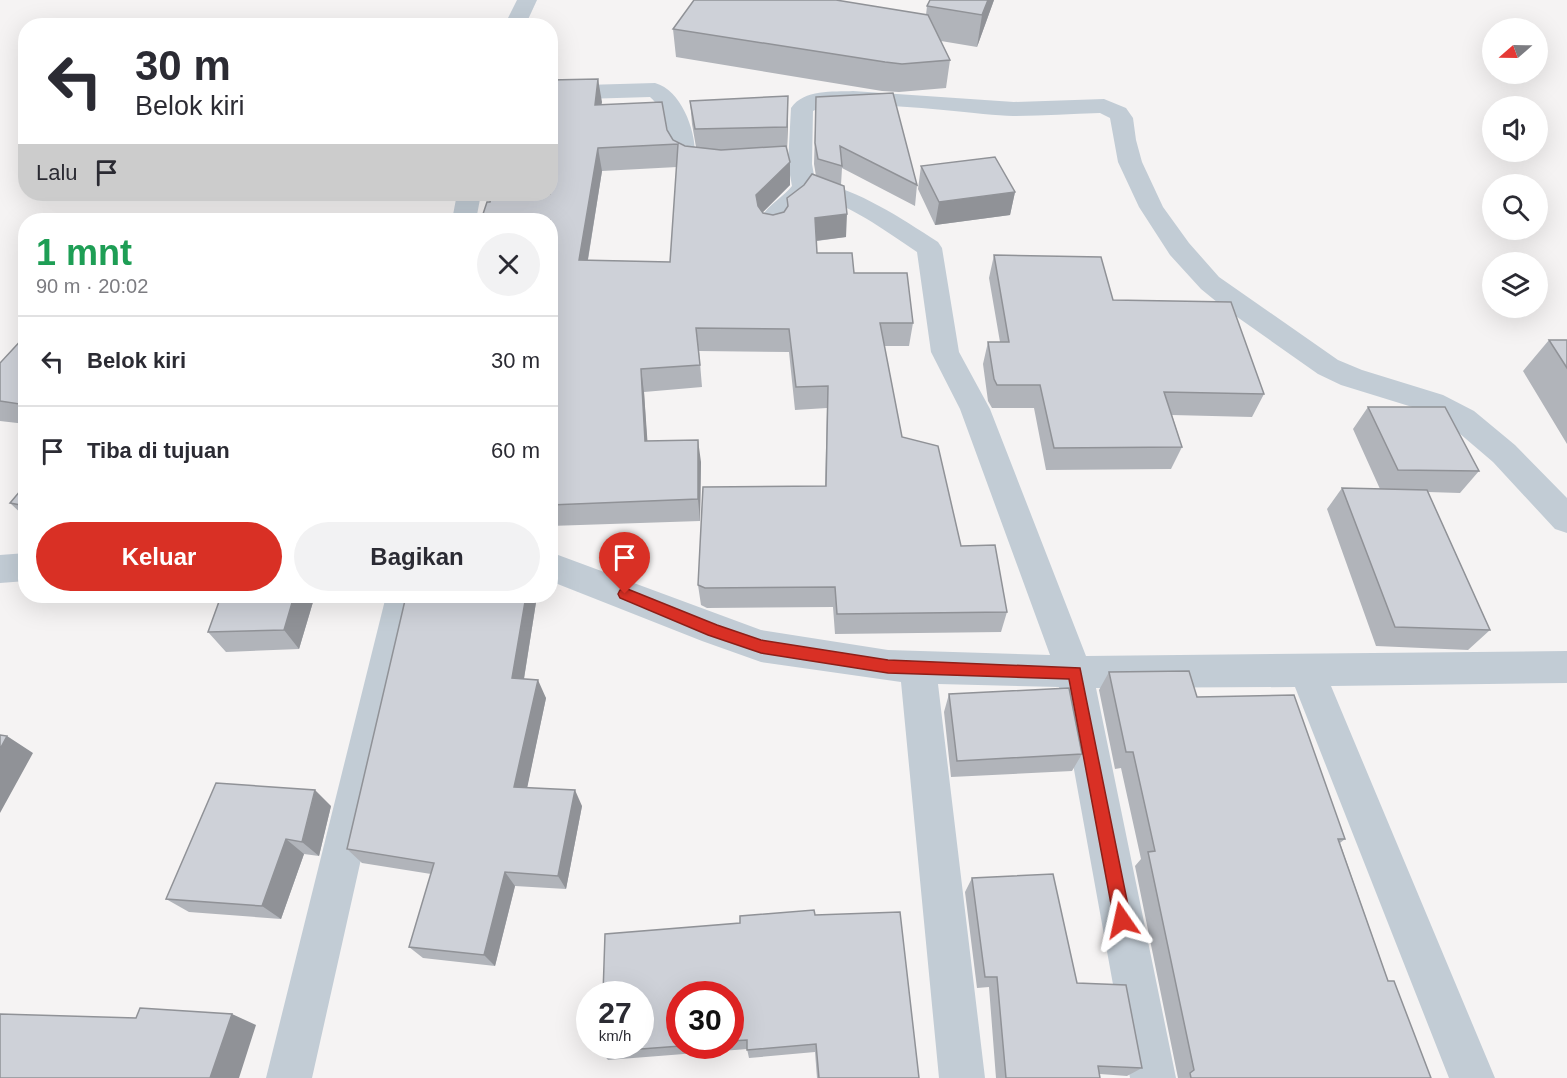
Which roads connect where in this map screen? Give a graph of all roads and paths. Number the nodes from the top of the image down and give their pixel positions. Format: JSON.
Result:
{"nodes":[{"id":1,"x":527,"y":0,"type":"edge"},
{"id":2,"x":518,"y":18,"type":"edge"},
{"id":3,"x":558,"y":93,"type":"edge"},
{"id":4,"x":773,"y":158,"type":"edge"},
{"id":5,"x":731,"y":161,"type":"edge"},
{"id":6,"x":802,"y":172,"type":"junction"},
{"id":7,"x":773,"y":228,"type":"edge"},
{"id":8,"x":1567,"y":520,"type":"edge"},
{"id":9,"x":18,"y":567,"type":"edge"},
{"id":10,"x":0,"y":568,"type":"edge"},
{"id":11,"x":558,"y":569,"type":"edge"},
{"id":12,"x":401,"y":603,"type":"edge"},
{"id":13,"x":918,"y":667,"type":"junction"},
{"id":14,"x":1567,"y":667,"type":"edge"},
{"id":15,"x":1306,"y":669,"type":"junction"},
{"id":16,"x":1075,"y":673,"type":"junction"},
{"id":17,"x":289,"y":1078,"type":"edge"},
{"id":18,"x":962,"y":1078,"type":"edge"},
{"id":19,"x":1153,"y":1078,"type":"edge"},
{"id":20,"x":1472,"y":1078,"type":"edge"}],
"edges":[{"from":1,"to":2,"type":"street"},
{"from":3,"to":5,"type":"street"},
{"from":4,"to":6,"type":"street"},
{"from":6,"to":7,"type":"street"},
{"from":6,"to":8,"type":"street"},
{"from":6,"to":16,"type":"street"},
{"from":9,"to":10,"type":"street"},
{"from":11,"to":13,"type":"street"},
{"from":12,"to":17,"type":"street"},
{"from":13,"to":16,"type":"street"},
{"from":13,"to":18,"type":"street"},
{"from":14,"to":15,"type":"street"},
{"from":15,"to":16,"type":"street"},
{"from":15,"to":20,"type":"street"},
{"from":16,"to":19,"type":"street"}]}
